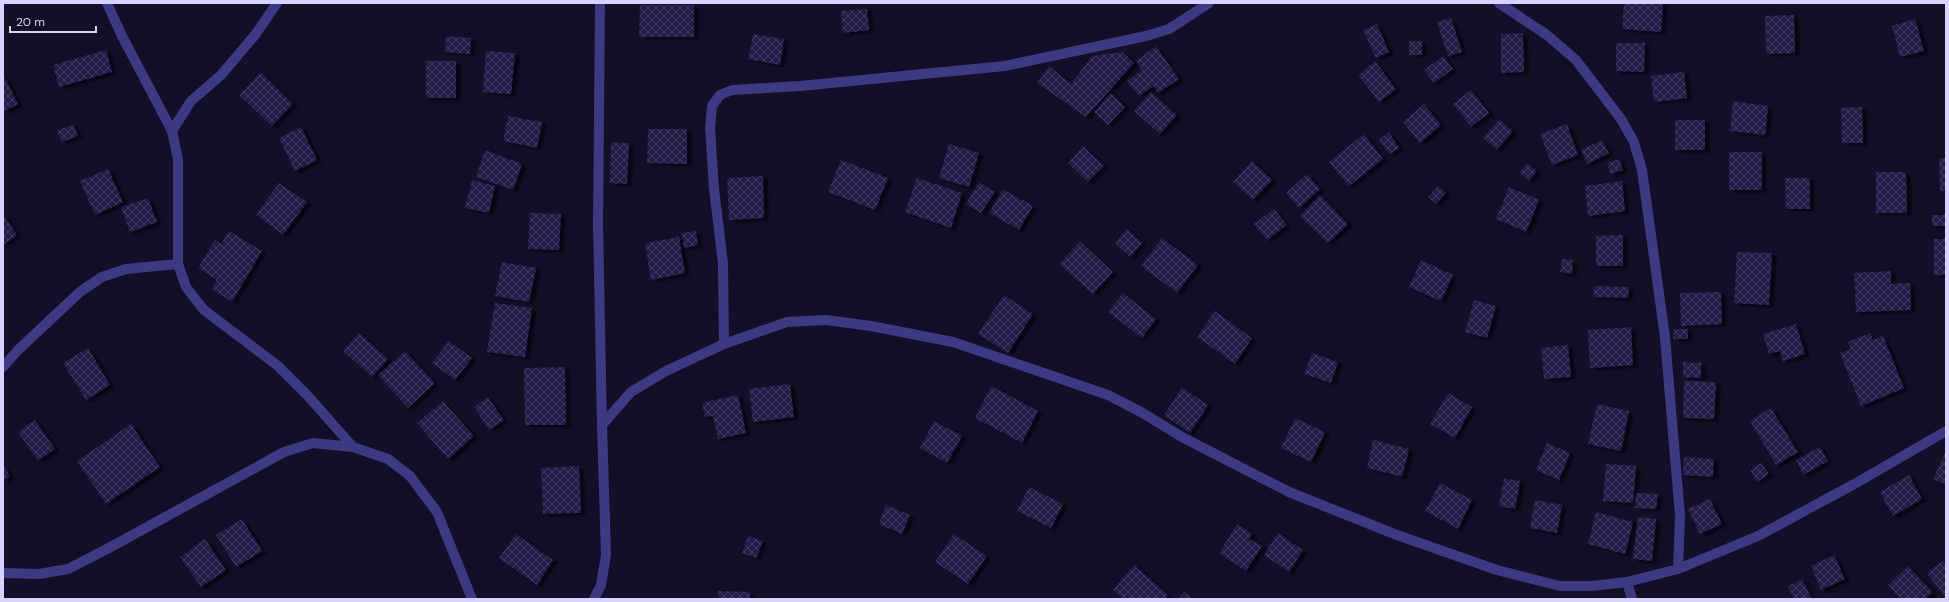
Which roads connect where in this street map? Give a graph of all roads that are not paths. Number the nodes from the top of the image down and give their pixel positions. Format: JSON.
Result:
{"nodes":[{"id":1,"x":107,"y":3,"type":"edge"},
{"id":2,"x":277,"y":3,"type":"edge"},
{"id":3,"x":600,"y":3,"type":"edge"},
{"id":4,"x":1209,"y":3,"type":"edge"},
{"id":5,"x":1499,"y":3,"type":"edge"},
{"id":6,"x":172,"y":131,"type":"junction"},
{"id":7,"x":178,"y":264,"type":"junction"},
{"id":8,"x":724,"y":344,"type":"junction"},
{"id":9,"x":3,"y":367,"type":"edge"},
{"id":10,"x":602,"y":425,"type":"junction"},
{"id":11,"x":1946,"y":432,"type":"edge"},
{"id":12,"x":353,"y":447,"type":"junction"},
{"id":13,"x":1678,"y":569,"type":"junction"},
{"id":14,"x":3,"y":573,"type":"edge"},
{"id":15,"x":1627,"y":582,"type":"junction"},
{"id":16,"x":472,"y":599,"type":"edge"},
{"id":17,"x":594,"y":599,"type":"edge"},
{"id":18,"x":1632,"y":599,"type":"edge"}],
"edges":[{"from":1,"to":6,"type":"street"},
{"from":2,"to":6,"type":"street"},
{"from":3,"to":10,"type":"street"},
{"from":4,"to":8,"type":"street"},
{"from":5,"to":13,"type":"street"},
{"from":6,"to":7,"type":"street"},
{"from":7,"to":9,"type":"street"},
{"from":7,"to":12,"type":"street"},
{"from":8,"to":10,"type":"street"},
{"from":8,"to":15,"type":"street"},
{"from":10,"to":17,"type":"street"},
{"from":11,"to":13,"type":"street"},
{"from":12,"to":14,"type":"street"},
{"from":12,"to":16,"type":"street"},
{"from":13,"to":15,"type":"street"},
{"from":15,"to":18,"type":"street"}]}
